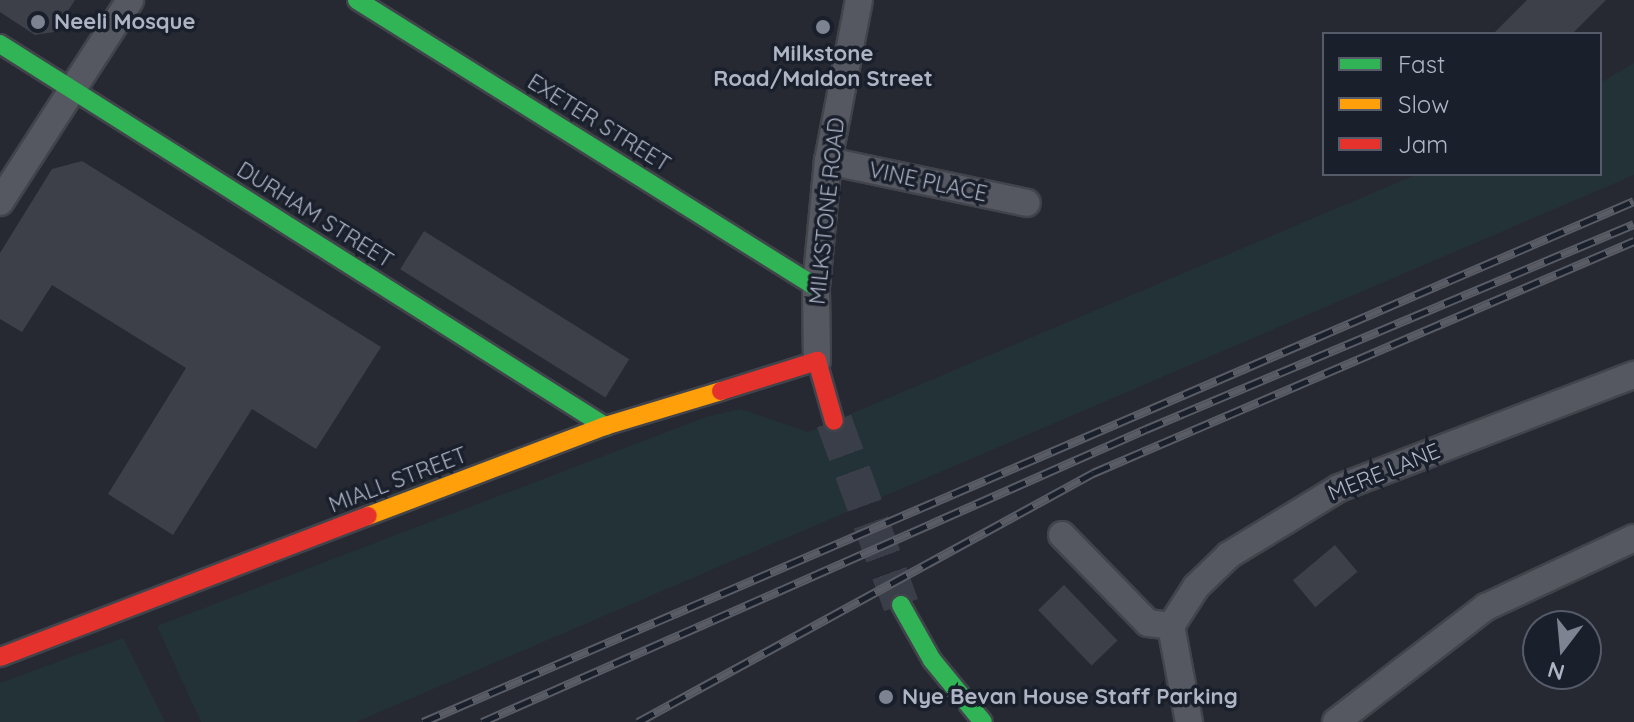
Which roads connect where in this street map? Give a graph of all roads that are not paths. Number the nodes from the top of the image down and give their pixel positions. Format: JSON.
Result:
{"nodes":[{"id":1,"x":130,"y":0,"type":"edge"},
{"id":2,"x":357,"y":0,"type":"edge"},
{"id":3,"x":859,"y":0,"type":"edge"},
{"id":4,"x":0,"y":44,"type":"edge"},
{"id":5,"x":72,"y":90,"type":"junction"},
{"id":6,"x":828,"y":161,"type":"junction"},
{"id":7,"x":0,"y":202,"type":"edge"},
{"id":8,"x":1027,"y":203,"type":"dead end"},
{"id":9,"x":816,"y":287,"type":"junction"},
{"id":10,"x":817,"y":361,"type":"junction"},
{"id":11,"x":1634,"y":375,"type":"edge"},
{"id":12,"x":834,"y":421,"type":"tunnel mouth"},
{"id":13,"x":605,"y":426,"type":"junction"},
{"id":14,"x":1062,"y":535,"type":"dead end"},
{"id":15,"x":1634,"y":538,"type":"edge"},
{"id":16,"x":901,"y":605,"type":"tunnel mouth"},
{"id":17,"x":1171,"y":626,"type":"junction"},
{"id":18,"x":0,"y":657,"type":"edge"},
{"id":19,"x":983,"y":722,"type":"edge"},
{"id":20,"x":1189,"y":722,"type":"edge"},
{"id":21,"x":1336,"y":722,"type":"edge"}],
"edges":[{"from":1,"to":5,"type":"street"},
{"from":2,"to":9,"type":"street","name":"EXETER STREET"},
{"from":3,"to":6,"type":"street","name":"MILKSTONE ROAD"},
{"from":4,"to":5,"type":"street","name":"DURHAM STREET"},
{"from":5,"to":7,"type":"street"},
{"from":5,"to":13,"type":"street","name":"DURHAM STREET"},
{"from":6,"to":8,"type":"street","name":"VINE PLACE"},
{"from":6,"to":9,"type":"street","name":"MILKSTONE ROAD"},
{"from":9,"to":10,"type":"street","name":"MILKSTONE ROAD"},
{"from":10,"to":12,"type":"street","name":"MILKSTONE ROAD"},
{"from":10,"to":13,"type":"street","name":"MIALL STREET"},
{"from":11,"to":17,"type":"street","name":"MERE LANE"},
{"from":13,"to":18,"type":"street","name":"MIALL STREET"},
{"from":14,"to":17,"type":"street"},
{"from":15,"to":21,"type":"street"},
{"from":16,"to":19,"type":"street"},
{"from":17,"to":20,"type":"street"}]}
